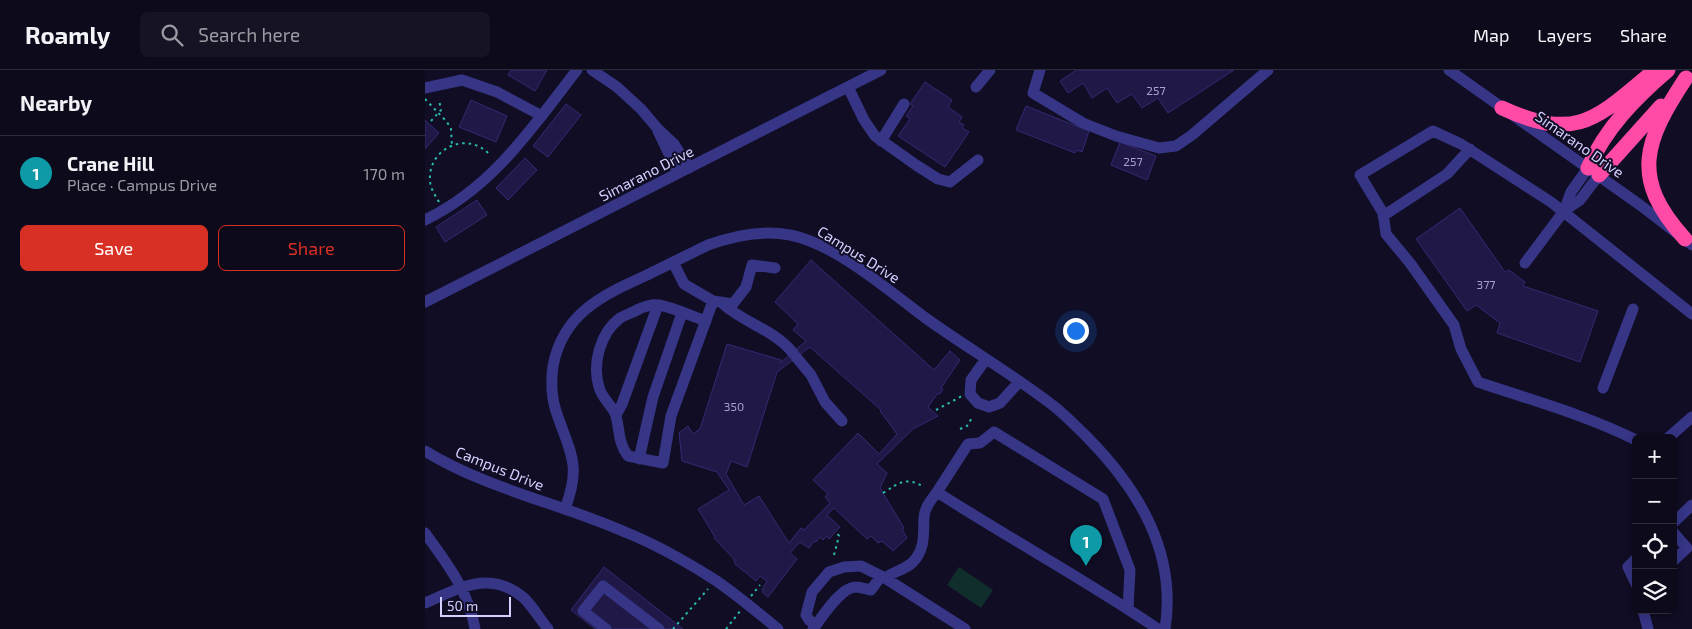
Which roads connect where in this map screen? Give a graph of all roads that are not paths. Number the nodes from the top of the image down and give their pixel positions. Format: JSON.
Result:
{"nodes":[{"id":1,"x":577,"y":70,"type":"edge"},
{"id":2,"x":592,"y":70,"type":"edge"},
{"id":3,"x":881,"y":70,"type":"edge"},
{"id":4,"x":990,"y":70,"type":"edge"},
{"id":5,"x":1040,"y":70,"type":"edge"},
{"id":6,"x":1268,"y":70,"type":"edge"},
{"id":7,"x":1449,"y":70,"type":"edge"},
{"id":8,"x":1655,"y":70,"type":"edge"},
{"id":9,"x":1668,"y":70,"type":"edge"},
{"id":10,"x":1689,"y":75,"type":"edge"},
{"id":11,"x":848,"y":87,"type":"junction"},
{"id":12,"x":976,"y":87,"type":"dead end"},
{"id":13,"x":425,"y":88,"type":"edge"},
{"id":14,"x":904,"y":104,"type":"dead end"},
{"id":15,"x":1502,"y":108,"type":"junction"},
{"id":16,"x":542,"y":116,"type":"junction"},
{"id":17,"x":881,"y":141,"type":"junction"},
{"id":18,"x":1470,"y":149,"type":"junction"},
{"id":19,"x":978,"y":160,"type":"dead end"},
{"id":20,"x":683,"y":171,"type":"junction"},
{"id":21,"x":1593,"y":171,"type":"junction"},
{"id":22,"x":1564,"y":211,"type":"junction"},
{"id":23,"x":1383,"y":216,"type":"junction"},
{"id":24,"x":425,"y":220,"type":"edge"},
{"id":25,"x":1688,"y":242,"type":"edge"},
{"id":26,"x":673,"y":262,"type":"junction"},
{"id":27,"x":1525,"y":263,"type":"dead end"},
{"id":28,"x":775,"y":268,"type":"dead end"},
{"id":29,"x":425,"y":302,"type":"edge"},
{"id":30,"x":718,"y":302,"type":"junction"},
{"id":31,"x":658,"y":305,"type":"junction"},
{"id":32,"x":1633,"y":309,"type":"dead end"},
{"id":33,"x":682,"y":313,"type":"junction"},
{"id":34,"x":1692,"y":314,"type":"edge"},
{"id":35,"x":706,"y":321,"type":"junction"},
{"id":36,"x":986,"y":359,"type":"junction"},
{"id":37,"x":1019,"y":382,"type":"junction"},
{"id":38,"x":1603,"y":388,"type":"dead end"},
{"id":39,"x":616,"y":415,"type":"junction"},
{"id":40,"x":1692,"y":417,"type":"edge"},
{"id":41,"x":842,"y":421,"type":"dead end"},
{"id":42,"x":1673,"y":434,"type":"edge"},
{"id":43,"x":1632,"y":438,"type":"edge"},
{"id":44,"x":425,"y":451,"type":"edge"},
{"id":45,"x":639,"y":459,"type":"junction"},
{"id":46,"x":937,"y":492,"type":"junction"},
{"id":47,"x":1692,"y":505,"type":"edge"},
{"id":48,"x":565,"y":509,"type":"junction"},
{"id":49,"x":1677,"y":519,"type":"edge"},
{"id":50,"x":425,"y":533,"type":"edge"},
{"id":51,"x":1677,"y":537,"type":"edge"},
{"id":52,"x":1677,"y":557,"type":"edge"},
{"id":53,"x":1632,"y":563,"type":"edge"},
{"id":54,"x":883,"y":576,"type":"junction"},
{"id":55,"x":1632,"y":576,"type":"edge"},
{"id":56,"x":461,"y":588,"type":"junction"},
{"id":57,"x":425,"y":603,"type":"edge"},
{"id":58,"x":1129,"y":609,"type":"junction"},
{"id":59,"x":1644,"y":614,"type":"edge"},
{"id":60,"x":815,"y":627,"type":"edge"},
{"id":61,"x":475,"y":629,"type":"edge"},
{"id":62,"x":548,"y":629,"type":"edge"},
{"id":63,"x":606,"y":629,"type":"edge"},
{"id":64,"x":659,"y":629,"type":"edge"},
{"id":65,"x":778,"y":629,"type":"edge"},
{"id":66,"x":965,"y":629,"type":"edge"},
{"id":67,"x":1158,"y":629,"type":"edge"},
{"id":68,"x":1165,"y":629,"type":"edge"},
{"id":69,"x":1648,"y":629,"type":"edge"}],
"edges":[{"from":1,"to":16,"type":"street"},
{"from":2,"to":20,"type":"street"},
{"from":3,"to":11,"type":"street","name":"Simarano Drive"},
{"from":4,"to":12,"type":"street"},
{"from":5,"to":6,"type":"street"},
{"from":7,"to":15,"type":"street","name":"Simarano Drive"},
{"from":8,"to":15,"type":"highway"},
{"from":9,"to":21,"type":"highway"},
{"from":10,"to":21,"type":"highway"},
{"from":10,"to":25,"type":"highway"},
{"from":11,"to":17,"type":"street"},
{"from":11,"to":20,"type":"street","name":"Simarano Drive"},
{"from":13,"to":16,"type":"street"},
{"from":14,"to":17,"type":"street"},
{"from":15,"to":21,"type":"street","name":"Simarano Drive"},
{"from":16,"to":24,"type":"street"},
{"from":17,"to":19,"type":"street"},
{"from":18,"to":22,"type":"street"},
{"from":18,"to":23,"type":"street"},
{"from":18,"to":23,"type":"street"},
{"from":20,"to":29,"type":"street","name":"Simarano Drive"},
{"from":21,"to":22,"type":"street"},
{"from":21,"to":25,"type":"street","name":"Simarano Drive"},
{"from":22,"to":27,"type":"street"},
{"from":22,"to":34,"type":"street"},
{"from":23,"to":43,"type":"street"},
{"from":26,"to":30,"type":"street"},
{"from":26,"to":36,"type":"street","name":"Campus Drive"},
{"from":26,"to":48,"type":"street","name":"Campus Drive"},
{"from":28,"to":30,"type":"street"},
{"from":30,"to":35,"type":"street"},
{"from":30,"to":41,"type":"street"},
{"from":31,"to":33,"type":"street"},
{"from":31,"to":39,"type":"street"},
{"from":31,"to":39,"type":"street"},
{"from":32,"to":38,"type":"street"},
{"from":33,"to":35,"type":"street"},
{"from":33,"to":45,"type":"street"},
{"from":35,"to":45,"type":"street"},
{"from":36,"to":37,"type":"street","name":"Campus Drive"},
{"from":36,"to":37,"type":"street"},
{"from":37,"to":68,"type":"street","name":"Campus Drive"},
{"from":39,"to":45,"type":"street"},
{"from":40,"to":42,"type":"street"},
{"from":44,"to":48,"type":"street","name":"Campus Drive"},
{"from":46,"to":54,"type":"street"},
{"from":46,"to":58,"type":"street"},
{"from":46,"to":58,"type":"street"},
{"from":47,"to":49,"type":"street"},
{"from":48,"to":65,"type":"street","name":"Campus Drive"},
{"from":50,"to":56,"type":"street"},
{"from":51,"to":52,"type":"street"},
{"from":53,"to":55,"type":"street"},
{"from":54,"to":60,"type":"street"},
{"from":54,"to":60,"type":"street"},
{"from":54,"to":66,"type":"street"},
{"from":56,"to":57,"type":"street"},
{"from":56,"to":61,"type":"street"},
{"from":56,"to":62,"type":"street"},
{"from":58,"to":67,"type":"street"},
{"from":59,"to":69,"type":"street"},
{"from":63,"to":64,"type":"street"}]}
